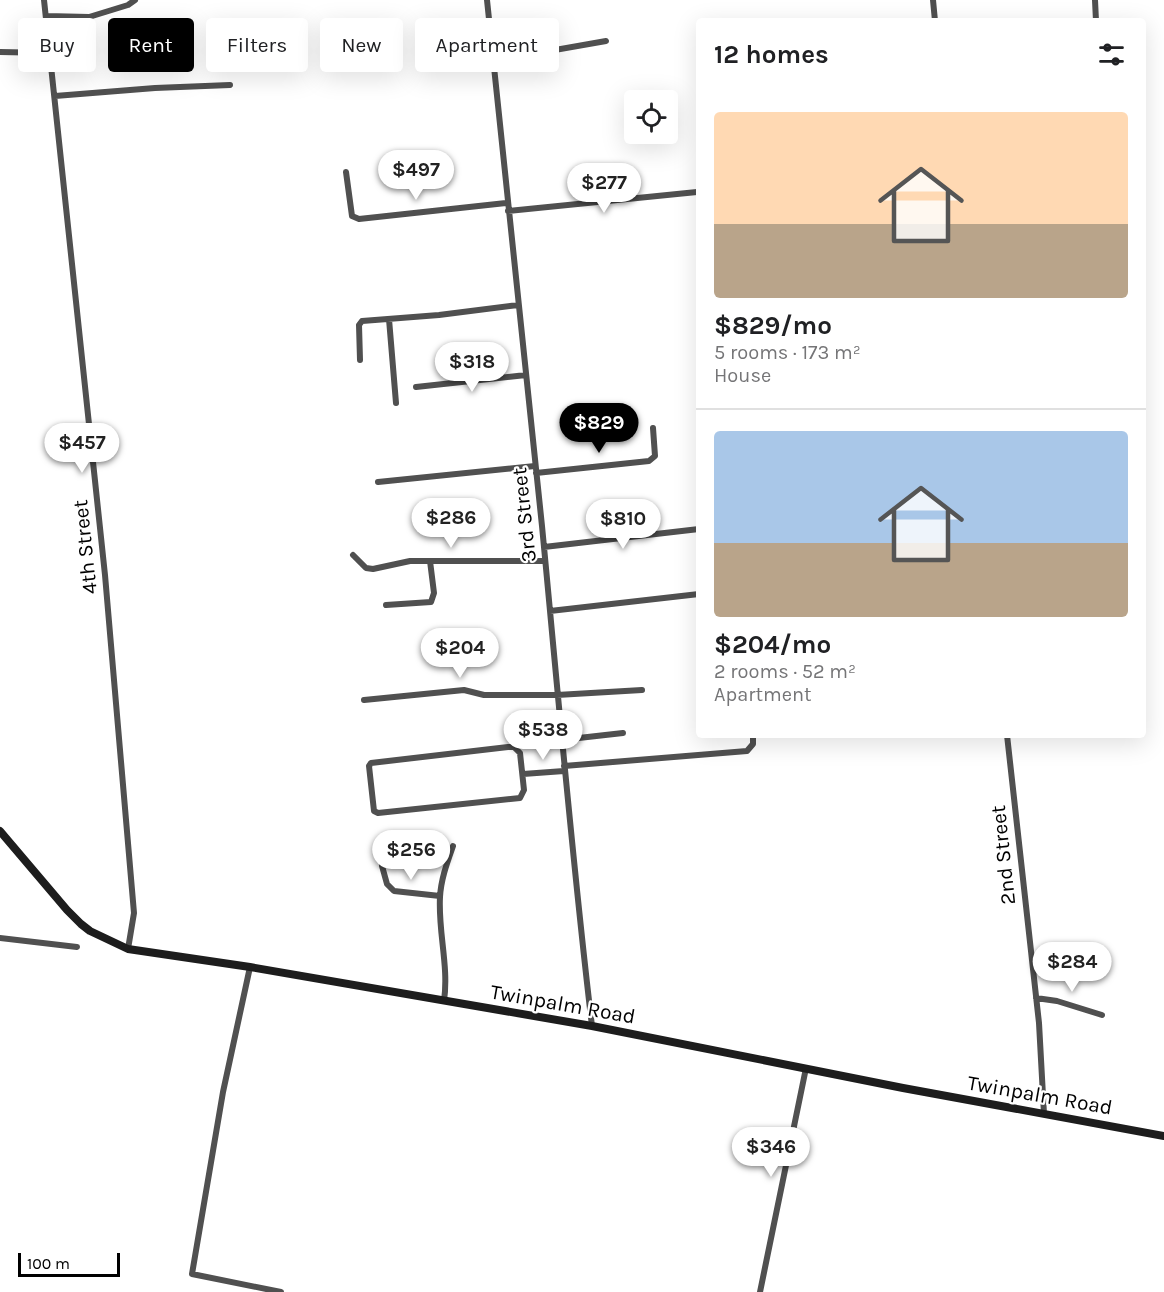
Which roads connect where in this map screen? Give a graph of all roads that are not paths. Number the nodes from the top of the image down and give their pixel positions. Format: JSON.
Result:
{"nodes":[{"id":1,"x":44,"y":0,"type":"edge"},
{"id":2,"x":135,"y":0,"type":"edge"},
{"id":3,"x":487,"y":0,"type":"edge"},
{"id":4,"x":933,"y":0,"type":"edge"},
{"id":5,"x":1095,"y":0,"type":"edge"},
{"id":6,"x":46,"y":16,"type":"joint"},
{"id":7,"x":488,"y":18,"type":"edge"},
{"id":8,"x":935,"y":18,"type":"edge"},
{"id":9,"x":1096,"y":18,"type":"edge"},
{"id":10,"x":606,"y":41,"type":"dead end"},
{"id":11,"x":559,"y":49,"type":"edge"},
{"id":12,"x":0,"y":52,"type":"edge"},
{"id":13,"x":18,"y":52,"type":"edge"},
{"id":14,"x":52,"y":72,"type":"edge"},
{"id":15,"x":493,"y":72,"type":"edge"},
{"id":16,"x":230,"y":85,"type":"dead end"},
{"id":17,"x":54,"y":96,"type":"junction"},
{"id":18,"x":346,"y":172,"type":"dead end"},
{"id":19,"x":696,"y":192,"type":"edge"},
{"id":20,"x":506,"y":203,"type":"junction"},
{"id":21,"x":508,"y":211,"type":"junction"},
{"id":22,"x":518,"y":305,"type":"junction"},
{"id":23,"x":388,"y":319,"type":"junction"},
{"id":24,"x":360,"y":360,"type":"dead end"},
{"id":25,"x":526,"y":375,"type":"junction"},
{"id":26,"x":416,"y":387,"type":"dead end"},
{"id":27,"x":396,"y":402,"type":"dead end"},
{"id":28,"x":653,"y":428,"type":"dead end"},
{"id":29,"x":536,"y":469,"type":"junction"},
{"id":30,"x":378,"y":482,"type":"dead end"},
{"id":31,"x":696,"y":529,"type":"edge"},
{"id":32,"x":544,"y":547,"type":"junction"},
{"id":33,"x":353,"y":555,"type":"dead end"},
{"id":34,"x":430,"y":561,"type":"junction"},
{"id":35,"x":545,"y":561,"type":"junction"},
{"id":36,"x":696,"y":594,"type":"edge"},
{"id":37,"x":386,"y":605,"type":"dead end"},
{"id":38,"x":550,"y":611,"type":"junction"},
{"id":39,"x":642,"y":690,"type":"dead end"},
{"id":40,"x":557,"y":695,"type":"junction"},
{"id":41,"x":364,"y":700,"type":"dead end"},
{"id":42,"x":623,"y":733,"type":"dead end"},
{"id":43,"x":753,"y":738,"type":"edge"},
{"id":44,"x":1006,"y":738,"type":"edge"},
{"id":45,"x":561,"y":740,"type":"junction"},
{"id":46,"x":564,"y":768,"type":"junction"},
{"id":47,"x":523,"y":774,"type":"junction"},
{"id":48,"x":0,"y":831,"type":"edge"},
{"id":49,"x":453,"y":846,"type":"dead end"},
{"id":50,"x":382,"y":866,"type":"dead end"},
{"id":51,"x":440,"y":896,"type":"junction"},
{"id":52,"x":0,"y":939,"type":"edge"},
{"id":53,"x":78,"y":947,"type":"dead end"},
{"id":54,"x":128,"y":949,"type":"junction"},
{"id":55,"x":250,"y":967,"type":"junction"},
{"id":56,"x":1036,"y":998,"type":"junction"},
{"id":57,"x":444,"y":1001,"type":"junction"},
{"id":58,"x":1102,"y":1015,"type":"dead end"},
{"id":59,"x":592,"y":1026,"type":"junction"},
{"id":60,"x":806,"y":1068,"type":"junction"},
{"id":61,"x":1044,"y":1114,"type":"junction"},
{"id":62,"x":1164,"y":1136,"type":"edge"},
{"id":63,"x":281,"y":1292,"type":"edge"},
{"id":64,"x":760,"y":1292,"type":"edge"}],
"edges":[{"from":1,"to":6,"type":"street","name":"4th Street"},
{"from":2,"to":6,"type":"street"},
{"from":3,"to":7,"type":"street","name":"3rd Street"},
{"from":4,"to":8,"type":"street"},
{"from":5,"to":9,"type":"street"},
{"from":10,"to":11,"type":"street"},
{"from":12,"to":13,"type":"street"},
{"from":14,"to":17,"type":"street","name":"4th Street"},
{"from":15,"to":20,"type":"street","name":"3rd Street"},
{"from":16,"to":17,"type":"street"},
{"from":17,"to":54,"type":"street","name":"4th Street"},
{"from":18,"to":20,"type":"street"},
{"from":19,"to":21,"type":"street"},
{"from":20,"to":21,"type":"street","name":"3rd Street"},
{"from":21,"to":22,"type":"street","name":"3rd Street"},
{"from":22,"to":23,"type":"street"},
{"from":22,"to":25,"type":"street","name":"3rd Street"},
{"from":23,"to":24,"type":"street"},
{"from":23,"to":27,"type":"street"},
{"from":25,"to":26,"type":"street"},
{"from":25,"to":29,"type":"street","name":"3rd Street"},
{"from":28,"to":29,"type":"street"},
{"from":29,"to":30,"type":"street"},
{"from":29,"to":32,"type":"street","name":"3rd Street"},
{"from":31,"to":32,"type":"street"},
{"from":32,"to":35,"type":"street","name":"3rd Street"},
{"from":33,"to":34,"type":"street"},
{"from":34,"to":35,"type":"street"},
{"from":34,"to":37,"type":"street"},
{"from":35,"to":38,"type":"street","name":"3rd Street"},
{"from":36,"to":38,"type":"street"},
{"from":38,"to":40,"type":"street","name":"3rd Street"},
{"from":39,"to":40,"type":"street"},
{"from":40,"to":41,"type":"street"},
{"from":40,"to":45,"type":"street","name":"3rd Street"},
{"from":42,"to":45,"type":"street"},
{"from":43,"to":46,"type":"street"},
{"from":44,"to":56,"type":"street","name":"2nd Street"},
{"from":45,"to":46,"type":"street","name":"3rd Street"},
{"from":46,"to":47,"type":"street"},
{"from":46,"to":59,"type":"street","name":"3rd Street"},
{"from":47,"to":47,"type":"street"},
{"from":48,"to":54,"type":"main road","name":"Twinpalm Road"},
{"from":49,"to":51,"type":"street"},
{"from":50,"to":51,"type":"street"},
{"from":51,"to":57,"type":"street"},
{"from":52,"to":53,"type":"street"},
{"from":54,"to":55,"type":"main road","name":"Twinpalm Road"},
{"from":55,"to":57,"type":"main road","name":"Twinpalm Road"},
{"from":55,"to":63,"type":"street"},
{"from":56,"to":58,"type":"street"},
{"from":56,"to":61,"type":"street","name":"2nd Street"},
{"from":57,"to":59,"type":"main road","name":"Twinpalm Road"},
{"from":59,"to":60,"type":"main road","name":"Twinpalm Road"},
{"from":60,"to":61,"type":"main road","name":"Twinpalm Road"},
{"from":60,"to":64,"type":"street"},
{"from":61,"to":62,"type":"main road","name":"Twinpalm Road"}]}
